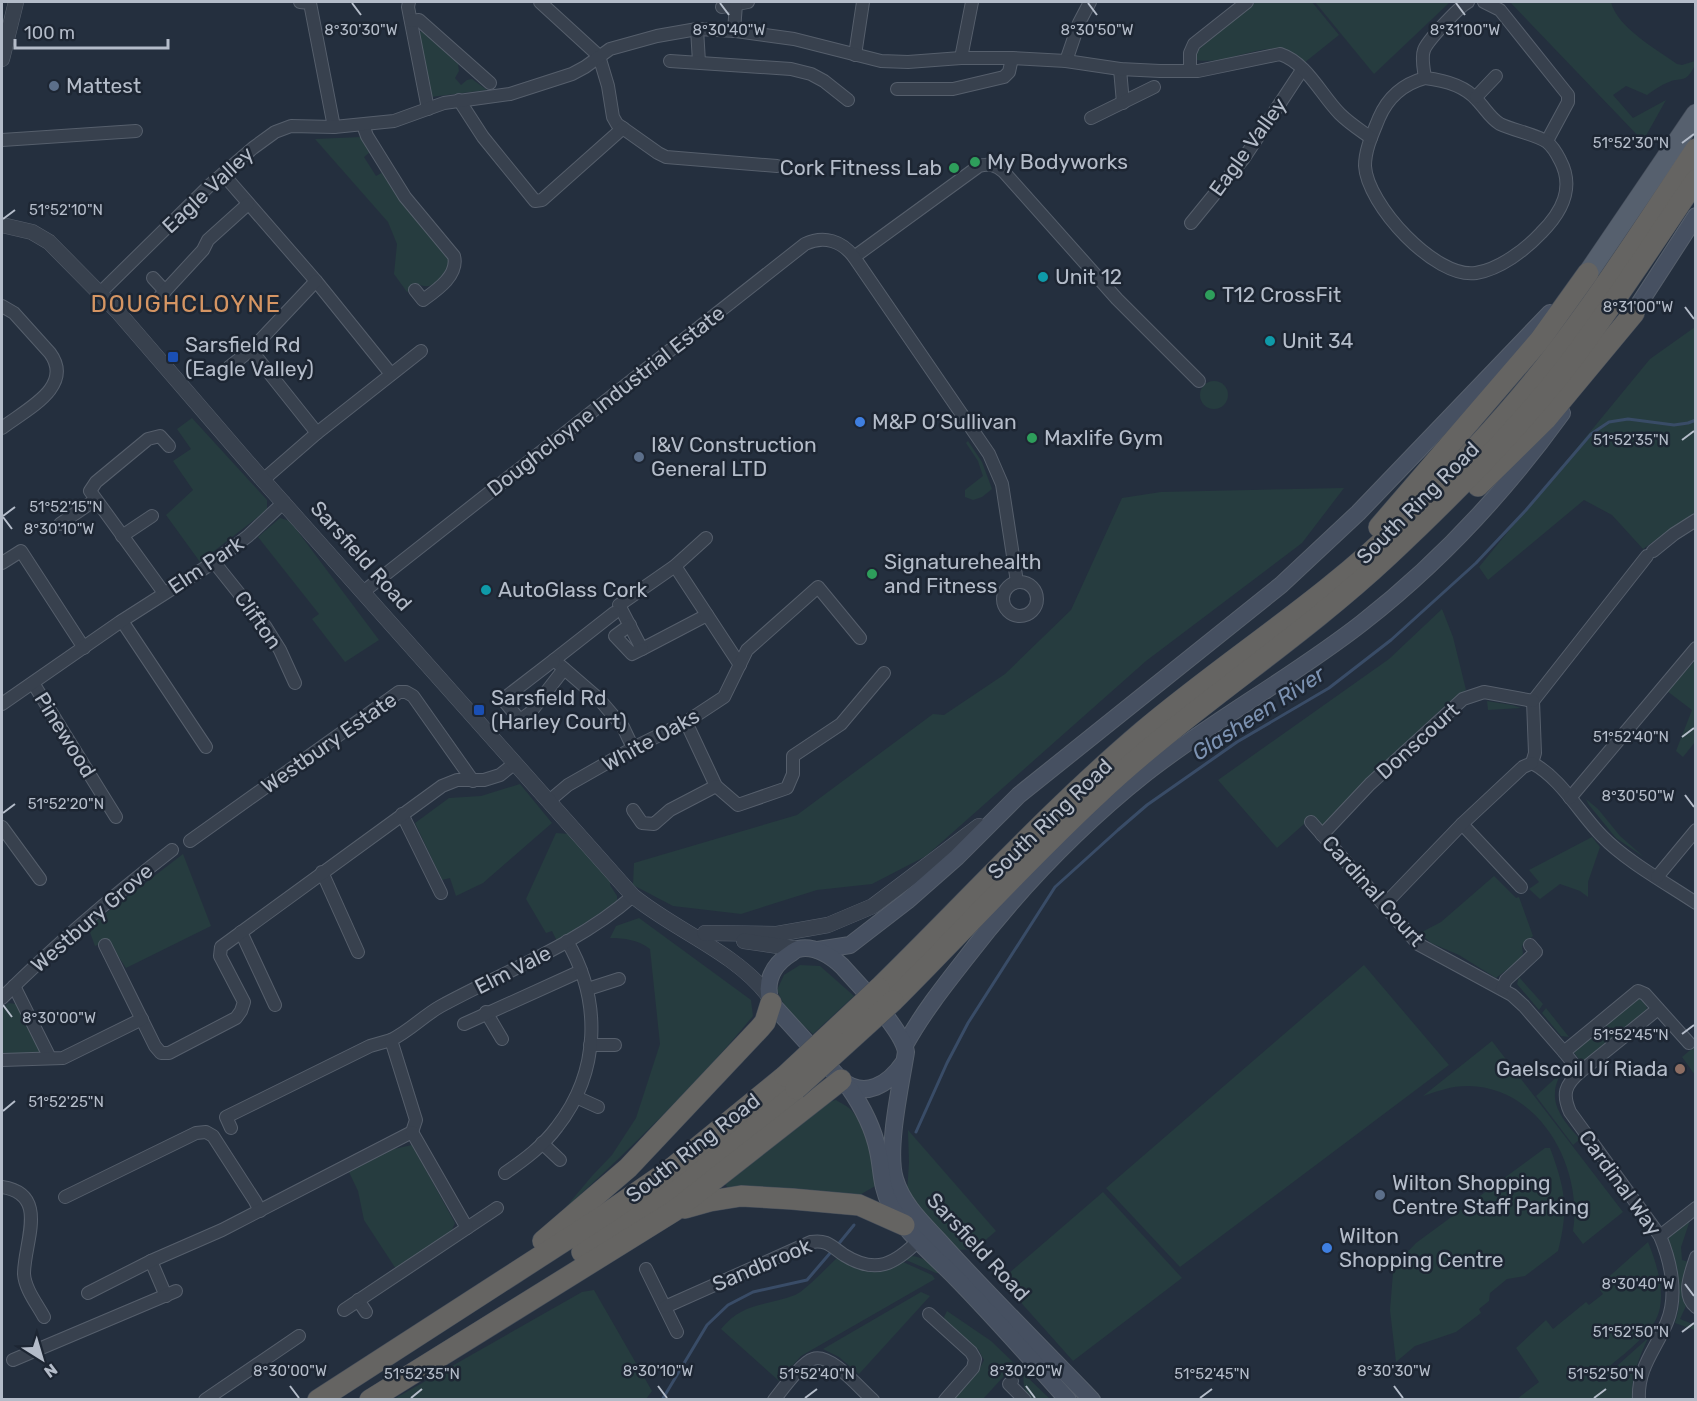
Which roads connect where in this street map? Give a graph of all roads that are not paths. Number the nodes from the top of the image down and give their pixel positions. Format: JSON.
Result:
{"nodes":[{"id":1,"x":16,"y":2,"type":"edge"},
{"id":2,"x":300,"y":2,"type":"edge"},
{"id":3,"x":409,"y":2,"type":"edge"},
{"id":4,"x":540,"y":2,"type":"edge"},
{"id":5,"x":863,"y":2,"type":"edge"},
{"id":6,"x":972,"y":2,"type":"edge"},
{"id":7,"x":1090,"y":2,"type":"edge"},
{"id":8,"x":1247,"y":2,"type":"edge"},
{"id":9,"x":1468,"y":2,"type":"edge"},
{"id":10,"x":1484,"y":2,"type":"edge"},
{"id":11,"x":742,"y":3,"type":"edge"},
{"id":12,"x":722,"y":7,"type":"dead end"},
{"id":13,"x":411,"y":21,"type":"junction"},
{"id":14,"x":697,"y":29,"type":"junction"},
{"id":15,"x":734,"y":31,"type":"junction"},
{"id":16,"x":855,"y":55,"type":"junction"},
{"id":17,"x":599,"y":56,"type":"junction"},
{"id":18,"x":961,"y":58,"type":"junction"},
{"id":19,"x":1012,"y":58,"type":"junction"},
{"id":20,"x":2,"y":59,"type":"edge"},
{"id":21,"x":670,"y":61,"type":"dead end"},
{"id":22,"x":1066,"y":61,"type":"junction"},
{"id":23,"x":699,"y":62,"type":"junction"},
{"id":24,"x":1119,"y":69,"type":"junction"},
{"id":25,"x":1302,"y":70,"type":"junction"},
{"id":26,"x":1190,"y":71,"type":"junction"},
{"id":27,"x":1496,"y":76,"type":"dead end"},
{"id":28,"x":1425,"y":78,"type":"junction"},
{"id":29,"x":490,"y":83,"type":"dead end"},
{"id":30,"x":1154,"y":87,"type":"dead end"},
{"id":31,"x":897,"y":89,"type":"dead end"},
{"id":32,"x":1476,"y":97,"type":"junction"},
{"id":33,"x":459,"y":100,"type":"junction"},
{"id":34,"x":848,"y":100,"type":"dead end"},
{"id":35,"x":1123,"y":103,"type":"junction"},
{"id":36,"x":428,"y":109,"type":"junction"},
{"id":37,"x":1695,"y":114,"type":"edge"},
{"id":38,"x":1091,"y":118,"type":"dead end"},
{"id":39,"x":363,"y":125,"type":"junction"},
{"id":40,"x":334,"y":127,"type":"junction"},
{"id":41,"x":623,"y":128,"type":"junction"},
{"id":42,"x":136,"y":131,"type":"dead end"},
{"id":43,"x":1371,"y":138,"type":"junction"},
{"id":44,"x":2,"y":140,"type":"edge"},
{"id":45,"x":1547,"y":141,"type":"junction"},
{"id":46,"x":1695,"y":148,"type":"edge"},
{"id":47,"x":777,"y":166,"type":"dead end"},
{"id":48,"x":223,"y":174,"type":"junction"},
{"id":49,"x":1695,"y":180,"type":"edge"},
{"id":50,"x":248,"y":204,"type":"junction"},
{"id":51,"x":1695,"y":216,"type":"edge"},
{"id":52,"x":1191,"y":223,"type":"dead end"},
{"id":53,"x":2,"y":225,"type":"edge"},
{"id":54,"x":854,"y":257,"type":"junction"},
{"id":55,"x":1588,"y":273,"type":"junction"},
{"id":56,"x":153,"y":278,"type":"dead end"},
{"id":57,"x":315,"y":280,"type":"junction"},
{"id":58,"x":415,"y":290,"type":"dead end"},
{"id":59,"x":165,"y":291,"type":"junction"},
{"id":60,"x":100,"y":293,"type":"junction"},
{"id":61,"x":155,"y":302,"type":"dead end"},
{"id":62,"x":2,"y":309,"type":"edge"},
{"id":63,"x":1634,"y":312,"type":"junction"},
{"id":64,"x":251,"y":350,"type":"junction"},
{"id":65,"x":421,"y":351,"type":"dead end"},
{"id":66,"x":229,"y":367,"type":"dead end"},
{"id":67,"x":391,"y":374,"type":"junction"},
{"id":68,"x":1199,"y":381,"type":"dead end"},
{"id":69,"x":2,"y":428,"type":"edge"},
{"id":70,"x":316,"y":433,"type":"junction"},
{"id":71,"x":169,"y":446,"type":"dead end"},
{"id":72,"x":263,"y":480,"type":"junction"},
{"id":73,"x":95,"y":500,"type":"junction"},
{"id":74,"x":284,"y":502,"type":"junction"},
{"id":75,"x":152,"y":516,"type":"dead end"},
{"id":76,"x":1694,"y":523,"type":"edge"},
{"id":77,"x":60,"y":524,"type":"dead end"},
{"id":78,"x":122,"y":536,"type":"junction"},
{"id":79,"x":706,"y":538,"type":"dead end"},
{"id":80,"x":214,"y":562,"type":"junction"},
{"id":81,"x":2,"y":563,"type":"edge"},
{"id":82,"x":675,"y":566,"type":"junction"},
{"id":83,"x":1017,"y":582,"type":"dead end"},
{"id":84,"x":363,"y":592,"type":"junction"},
{"id":85,"x":164,"y":593,"type":"junction"},
{"id":86,"x":614,"y":614,"type":"dead end"},
{"id":87,"x":707,"y":615,"type":"junction"},
{"id":88,"x":1318,"y":618,"type":"junction"},
{"id":89,"x":122,"y":621,"type":"junction"},
{"id":90,"x":630,"y":625,"type":"junction"},
{"id":91,"x":1281,"y":626,"type":"junction"},
{"id":92,"x":860,"y":639,"type":"dead end"},
{"id":93,"x":84,"y":648,"type":"junction"},
{"id":94,"x":1695,"y":648,"type":"edge"},
{"id":95,"x":642,"y":649,"type":"junction"},
{"id":96,"x":554,"y":660,"type":"junction"},
{"id":97,"x":740,"y":664,"type":"junction"},
{"id":98,"x":564,"y":669,"type":"junction"},
{"id":99,"x":884,"y":673,"type":"dead end"},
{"id":100,"x":33,"y":683,"type":"junction"},
{"id":101,"x":296,"y":683,"type":"dead end"},
{"id":102,"x":1533,"y":700,"type":"junction"},
{"id":103,"x":2,"y":704,"type":"edge"},
{"id":104,"x":686,"y":722,"type":"junction"},
{"id":105,"x":206,"y":747,"type":"dead end"},
{"id":106,"x":633,"y":748,"type":"junction"},
{"id":107,"x":515,"y":763,"type":"junction"},
{"id":108,"x":1532,"y":763,"type":"junction"},
{"id":109,"x":473,"y":781,"type":"junction"},
{"id":110,"x":716,"y":786,"type":"junction"},
{"id":111,"x":1019,"y":795,"type":"junction"},
{"id":112,"x":1570,"y":798,"type":"junction"},
{"id":113,"x":549,"y":801,"type":"junction"},
{"id":114,"x":633,"y":810,"type":"dead end"},
{"id":115,"x":402,"y":814,"type":"junction"},
{"id":116,"x":116,"y":818,"type":"dead end"},
{"id":117,"x":1311,"y":822,"type":"dead end"},
{"id":118,"x":1462,"y":824,"type":"junction"},
{"id":119,"x":2,"y":827,"type":"edge"},
{"id":120,"x":1695,"y":830,"type":"edge"},
{"id":121,"x":1322,"y":835,"type":"junction"},
{"id":122,"x":190,"y":841,"type":"dead end"},
{"id":123,"x":172,"y":850,"type":"dead end"},
{"id":124,"x":322,"y":872,"type":"junction"},
{"id":125,"x":1657,"y":877,"type":"junction"},
{"id":126,"x":40,"y":879,"type":"dead end"},
{"id":127,"x":1521,"y":887,"type":"dead end"},
{"id":128,"x":441,"y":893,"type":"dead end"},
{"id":129,"x":633,"y":896,"type":"junction"},
{"id":130,"x":1695,"y":903,"type":"edge"},
{"id":131,"x":1384,"y":905,"type":"junction"},
{"id":132,"x":682,"y":929,"type":"junction"},
{"id":133,"x":242,"y":932,"type":"junction"},
{"id":134,"x":705,"y":933,"type":"junction"},
{"id":135,"x":567,"y":941,"type":"junction"},
{"id":136,"x":105,"y":945,"type":"dead end"},
{"id":137,"x":798,"y":949,"type":"junction"},
{"id":138,"x":1533,"y":949,"type":"dead end"},
{"id":139,"x":818,"y":950,"type":"junction"},
{"id":140,"x":358,"y":952,"type":"dead end"},
{"id":141,"x":581,"y":971,"type":"junction"},
{"id":142,"x":619,"y":979,"type":"dead end"},
{"id":143,"x":14,"y":986,"type":"junction"},
{"id":144,"x":588,"y":989,"type":"junction"},
{"id":145,"x":1502,"y":989,"type":"junction"},
{"id":146,"x":886,"y":995,"type":"junction"},
{"id":147,"x":2,"y":998,"type":"edge"},
{"id":148,"x":769,"y":999,"type":"junction"},
{"id":149,"x":275,"y":1005,"type":"dead end"},
{"id":150,"x":1658,"y":1009,"type":"junction"},
{"id":151,"x":486,"y":1012,"type":"junction"},
{"id":152,"x":142,"y":1019,"type":"junction"},
{"id":153,"x":464,"y":1024,"type":"dead end"},
{"id":154,"x":502,"y":1039,"type":"dead end"},
{"id":155,"x":391,"y":1040,"type":"junction"},
{"id":156,"x":1689,"y":1043,"type":"dead end"},
{"id":157,"x":590,"y":1045,"type":"junction"},
{"id":158,"x":615,"y":1045,"type":"dead end"},
{"id":159,"x":1564,"y":1052,"type":"junction"},
{"id":160,"x":905,"y":1054,"type":"junction"},
{"id":161,"x":50,"y":1058,"type":"junction"},
{"id":162,"x":2,"y":1060,"type":"edge"},
{"id":163,"x":1580,"y":1072,"type":"junction"},
{"id":164,"x":790,"y":1082,"type":"junction"},
{"id":165,"x":844,"y":1083,"type":"junction"},
{"id":166,"x":576,"y":1097,"type":"junction"},
{"id":167,"x":598,"y":1107,"type":"dead end"},
{"id":168,"x":231,"y":1128,"type":"dead end"},
{"id":169,"x":412,"y":1132,"type":"junction"},
{"id":170,"x":542,"y":1143,"type":"junction"},
{"id":171,"x":560,"y":1160,"type":"dead end"},
{"id":172,"x":505,"y":1173,"type":"dead end"},
{"id":173,"x":2,"y":1187,"type":"edge"},
{"id":174,"x":64,"y":1197,"type":"dead end"},
{"id":175,"x":497,"y":1208,"type":"dead end"},
{"id":176,"x":1695,"y":1208,"type":"edge"},
{"id":177,"x":260,"y":1211,"type":"junction"},
{"id":178,"x":674,"y":1211,"type":"junction"},
{"id":179,"x":467,"y":1228,"type":"junction"},
{"id":180,"x":911,"y":1232,"type":"junction"},
{"id":181,"x":1660,"y":1236,"type":"junction"},
{"id":182,"x":1695,"y":1257,"type":"edge"},
{"id":183,"x":151,"y":1261,"type":"junction"},
{"id":184,"x":646,"y":1269,"type":"dead end"},
{"id":185,"x":88,"y":1293,"type":"dead end"},
{"id":186,"x":476,"y":1298,"type":"junction"},
{"id":187,"x":358,"y":1300,"type":"junction"},
{"id":188,"x":665,"y":1307,"type":"junction"},
{"id":189,"x":1695,"y":1307,"type":"edge"},
{"id":190,"x":344,"y":1310,"type":"dead end"},
{"id":191,"x":366,"y":1312,"type":"dead end"},
{"id":192,"x":929,"y":1314,"type":"dead end"},
{"id":193,"x":44,"y":1317,"type":"dead end"},
{"id":194,"x":677,"y":1332,"type":"dead end"},
{"id":195,"x":299,"y":1336,"type":"dead end"},
{"id":196,"x":13,"y":1360,"type":"dead end"},
{"id":197,"x":1012,"y":1381,"type":"dead end"},
{"id":198,"x":205,"y":1400,"type":"edge"},
{"id":199,"x":318,"y":1400,"type":"edge"},
{"id":200,"x":354,"y":1400,"type":"edge"},
{"id":201,"x":370,"y":1400,"type":"edge"},
{"id":202,"x":774,"y":1400,"type":"edge"},
{"id":203,"x":873,"y":1400,"type":"edge"},
{"id":204,"x":945,"y":1400,"type":"edge"},
{"id":205,"x":1025,"y":1400,"type":"edge"},
{"id":206,"x":1068,"y":1400,"type":"edge"},
{"id":207,"x":1092,"y":1400,"type":"edge"},
{"id":208,"x":1639,"y":1400,"type":"edge"}],
"edges":[{"from":1,"to":20,"type":"street"},
{"from":2,"to":40,"type":"street"},
{"from":3,"to":13,"type":"street"},
{"from":4,"to":17,"type":"street"},
{"from":5,"to":16,"type":"street"},
{"from":6,"to":18,"type":"street"},
{"from":7,"to":22,"type":"street"},
{"from":8,"to":26,"type":"street"},
{"from":9,"to":28,"type":"street"},
{"from":10,"to":45,"type":"street"},
{"from":11,"to":12,"type":"street"},
{"from":11,"to":15,"type":"street"},
{"from":13,"to":29,"type":"street"},
{"from":13,"to":36,"type":"street"},
{"from":14,"to":15,"type":"street","name":"Eagle Valley"},
{"from":14,"to":17,"type":"street","name":"Eagle Valley"},
{"from":14,"to":23,"type":"street"},
{"from":15,"to":16,"type":"street","name":"Eagle Valley"},
{"from":16,"to":18,"type":"street","name":"Eagle Valley"},
{"from":17,"to":33,"type":"street","name":"Eagle Valley"},
{"from":17,"to":41,"type":"street"},
{"from":18,"to":19,"type":"street","name":"Eagle Valley"},
{"from":19,"to":22,"type":"street","name":"Eagle Valley"},
{"from":19,"to":31,"type":"street"},
{"from":21,"to":23,"type":"street"},
{"from":22,"to":24,"type":"street","name":"Eagle Valley"},
{"from":23,"to":34,"type":"street"},
{"from":24,"to":26,"type":"street","name":"Eagle Valley"},
{"from":24,"to":35,"type":"street"},
{"from":25,"to":26,"type":"street","name":"Eagle Valley"},
{"from":25,"to":43,"type":"street","name":"Eagle Valley"},
{"from":25,"to":52,"type":"street","name":"Eagle Valley"},
{"from":27,"to":32,"type":"street"},
{"from":28,"to":32,"type":"street"},
{"from":28,"to":43,"type":"street"},
{"from":30,"to":35,"type":"street"},
{"from":32,"to":45,"type":"street"},
{"from":33,"to":36,"type":"street","name":"Eagle Valley"},
{"from":33,"to":41,"type":"street"},
{"from":35,"to":38,"type":"street"},
{"from":36,"to":39,"type":"street","name":"Eagle Valley"},
{"from":37,"to":55,"type":"main road"},
{"from":39,"to":40,"type":"street","name":"Eagle Valley"},
{"from":39,"to":58,"type":"street"},
{"from":40,"to":48,"type":"street","name":"Eagle Valley"},
{"from":41,"to":47,"type":"street"},
{"from":42,"to":44,"type":"street"},
{"from":43,"to":45,"type":"street"},
{"from":46,"to":91,"type":"highway","name":"South Ring Road"},
{"from":48,"to":50,"type":"street"},
{"from":48,"to":60,"type":"street","name":"Eagle Valley"},
{"from":49,"to":88,"type":"highway","name":"South Ring Road"},
{"from":50,"to":57,"type":"street"},
{"from":50,"to":59,"type":"street"},
{"from":51,"to":63,"type":"main road"},
{"from":53,"to":60,"type":"street","name":"Sarsfield Road"},
{"from":54,"to":68,"type":"street"},
{"from":54,"to":83,"type":"street","name":"Doughcloyne Industrial Estate"},
{"from":54,"to":84,"type":"street","name":"Doughcloyne Industrial Estate"},
{"from":55,"to":91,"type":"highway"},
{"from":55,"to":111,"type":"main road"},
{"from":56,"to":59,"type":"street"},
{"from":57,"to":64,"type":"street"},
{"from":57,"to":67,"type":"street"},
{"from":59,"to":61,"type":"street"},
{"from":60,"to":72,"type":"street","name":"Sarsfield Road"},
{"from":62,"to":69,"type":"street"},
{"from":63,"to":88,"type":"highway"},
{"from":63,"to":160,"type":"main road"},
{"from":64,"to":66,"type":"street"},
{"from":64,"to":70,"type":"street"},
{"from":65,"to":67,"type":"street"},
{"from":67,"to":70,"type":"street"},
{"from":70,"to":72,"type":"street"},
{"from":71,"to":73,"type":"street"},
{"from":72,"to":74,"type":"street","name":"Sarsfield Road"},
{"from":73,"to":77,"type":"street"},
{"from":73,"to":78,"type":"street"},
{"from":74,"to":80,"type":"street","name":"Elm Park"},
{"from":74,"to":84,"type":"street","name":"Sarsfield Road"},
{"from":75,"to":78,"type":"street"},
{"from":76,"to":102,"type":"street"},
{"from":78,"to":85,"type":"street"},
{"from":79,"to":82,"type":"street"},
{"from":80,"to":85,"type":"street","name":"Elm Park"},
{"from":80,"to":101,"type":"street","name":"Clifton"},
{"from":81,"to":93,"type":"street"},
{"from":82,"to":87,"type":"street"},
{"from":82,"to":90,"type":"street"},
{"from":84,"to":107,"type":"street","name":"Sarsfield Road"},
{"from":85,"to":89,"type":"street","name":"Elm Park"},
{"from":86,"to":96,"type":"street"},
{"from":87,"to":95,"type":"street"},
{"from":87,"to":97,"type":"street"},
{"from":88,"to":146,"type":"highway","name":"South Ring Road"},
{"from":89,"to":93,"type":"street","name":"Elm Park"},
{"from":89,"to":105,"type":"street"},
{"from":90,"to":95,"type":"street"},
{"from":90,"to":95,"type":"street"},
{"from":91,"to":146,"type":"highway","name":"South Ring Road"},
{"from":92,"to":97,"type":"street","name":"White Oaks"},
{"from":93,"to":100,"type":"street","name":"Elm Park"},
{"from":94,"to":112,"type":"street"},
{"from":96,"to":98,"type":"street"},
{"from":96,"to":98,"type":"street"},
{"from":97,"to":104,"type":"street","name":"White Oaks"},
{"from":98,"to":106,"type":"street"},
{"from":99,"to":110,"type":"street"},
{"from":100,"to":103,"type":"street","name":"Elm Park"},
{"from":100,"to":116,"type":"street","name":"Pinewood"},
{"from":102,"to":108,"type":"street"},
{"from":102,"to":121,"type":"street","name":"Donscourt"},
{"from":104,"to":106,"type":"street","name":"White Oaks"},
{"from":104,"to":110,"type":"street"},
{"from":106,"to":113,"type":"street","name":"White Oaks"},
{"from":107,"to":109,"type":"street"},
{"from":107,"to":113,"type":"street","name":"Sarsfield Road"},
{"from":108,"to":112,"type":"street"},
{"from":108,"to":118,"type":"street"},
{"from":109,"to":115,"type":"street"},
{"from":109,"to":122,"type":"street","name":"Westbury Estate"},
{"from":110,"to":114,"type":"street"},
{"from":111,"to":134,"type":"street"},
{"from":111,"to":139,"type":"main road"},
{"from":112,"to":125,"type":"street"},
{"from":113,"to":129,"type":"street","name":"Sarsfield Road"},
{"from":115,"to":124,"type":"street"},
{"from":115,"to":128,"type":"street"},
{"from":117,"to":121,"type":"street","name":"Cardinal Court"},
{"from":118,"to":127,"type":"street"},
{"from":118,"to":131,"type":"street"},
{"from":119,"to":126,"type":"street"},
{"from":120,"to":125,"type":"street"},
{"from":121,"to":131,"type":"street","name":"Cardinal Court"},
{"from":123,"to":143,"type":"street","name":"Westbury Grove"},
{"from":124,"to":133,"type":"street"},
{"from":124,"to":140,"type":"street"},
{"from":125,"to":130,"type":"street"},
{"from":129,"to":132,"type":"street","name":"Sarsfield Road"},
{"from":129,"to":135,"type":"street","name":"Elm Vale"},
{"from":131,"to":145,"type":"street","name":"Cardinal Court"},
{"from":132,"to":134,"type":"street","name":"Sarsfield Road"},
{"from":132,"to":148,"type":"street","name":"Sarsfield Road"},
{"from":133,"to":149,"type":"street"},
{"from":133,"to":152,"type":"street","name":"Westbury Grove"},
{"from":134,"to":137,"type":"street","name":"Sarsfield Road"},
{"from":135,"to":141,"type":"street"},
{"from":135,"to":155,"type":"street","name":"Elm Vale"},
{"from":136,"to":152,"type":"street","name":"Westbury Grove"},
{"from":137,"to":139,"type":"main road"},
{"from":137,"to":148,"type":"main road"},
{"from":138,"to":145,"type":"street"},
{"from":139,"to":160,"type":"main road"},
{"from":141,"to":144,"type":"street"},
{"from":141,"to":151,"type":"street"},
{"from":142,"to":144,"type":"street"},
{"from":143,"to":147,"type":"street","name":"Westbury Grove"},
{"from":143,"to":161,"type":"street","name":"Westbury Grove"},
{"from":144,"to":157,"type":"street"},
{"from":145,"to":159,"type":"street","name":"Cardinal Court"},
{"from":146,"to":164,"type":"highway","name":"South Ring Road","bridge":true},
{"from":148,"to":165,"type":"main road","name":"Sarsfield Road"},
{"from":148,"to":186,"type":"highway"},
{"from":150,"to":156,"type":"street"},
{"from":150,"to":159,"type":"street"},
{"from":150,"to":163,"type":"street"},
{"from":151,"to":153,"type":"street"},
{"from":151,"to":154,"type":"street"},
{"from":152,"to":161,"type":"street"},
{"from":155,"to":168,"type":"street","name":"Elm Vale"},
{"from":155,"to":169,"type":"street"},
{"from":157,"to":158,"type":"street"},
{"from":157,"to":166,"type":"street"},
{"from":159,"to":163,"type":"street","name":"Cardinal Court"},
{"from":160,"to":165,"type":"main road"},
{"from":160,"to":207,"type":"main road","name":"Sarsfield Road"},
{"from":161,"to":162,"type":"street"},
{"from":163,"to":181,"type":"street","name":"Cardinal Way"},
{"from":164,"to":186,"type":"highway","name":"South Ring Road"},
{"from":164,"to":200,"type":"highway","name":"South Ring Road"},
{"from":165,"to":178,"type":"highway"},
{"from":165,"to":180,"type":"main road","name":"Sarsfield Road"},
{"from":166,"to":167,"type":"street"},
{"from":166,"to":170,"type":"street"},
{"from":169,"to":177,"type":"street"},
{"from":169,"to":179,"type":"street"},
{"from":170,"to":171,"type":"street"},
{"from":170,"to":172,"type":"street"},
{"from":173,"to":193,"type":"street"},
{"from":174,"to":177,"type":"street"},
{"from":175,"to":179,"type":"street"},
{"from":176,"to":181,"type":"street"},
{"from":177,"to":183,"type":"street"},
{"from":178,"to":180,"type":"highway"},
{"from":178,"to":201,"type":"highway"},
{"from":179,"to":187,"type":"street"},
{"from":180,"to":188,"type":"street","name":"Sandbrook"},
{"from":180,"to":206,"type":"main road","name":"Sarsfield Road"},
{"from":181,"to":208,"type":"street","name":"Cardinal Way"},
{"from":182,"to":189,"type":"street"},
{"from":183,"to":185,"type":"street"},
{"from":183,"to":196,"type":"street"},
{"from":184,"to":188,"type":"street"},
{"from":186,"to":199,"type":"highway","name":"South Ring Road"},
{"from":187,"to":190,"type":"street"},
{"from":187,"to":191,"type":"street"},
{"from":188,"to":194,"type":"street"},
{"from":192,"to":204,"type":"street"},
{"from":195,"to":198,"type":"street"},
{"from":197,"to":205,"type":"street"},
{"from":202,"to":203,"type":"street"}]}
